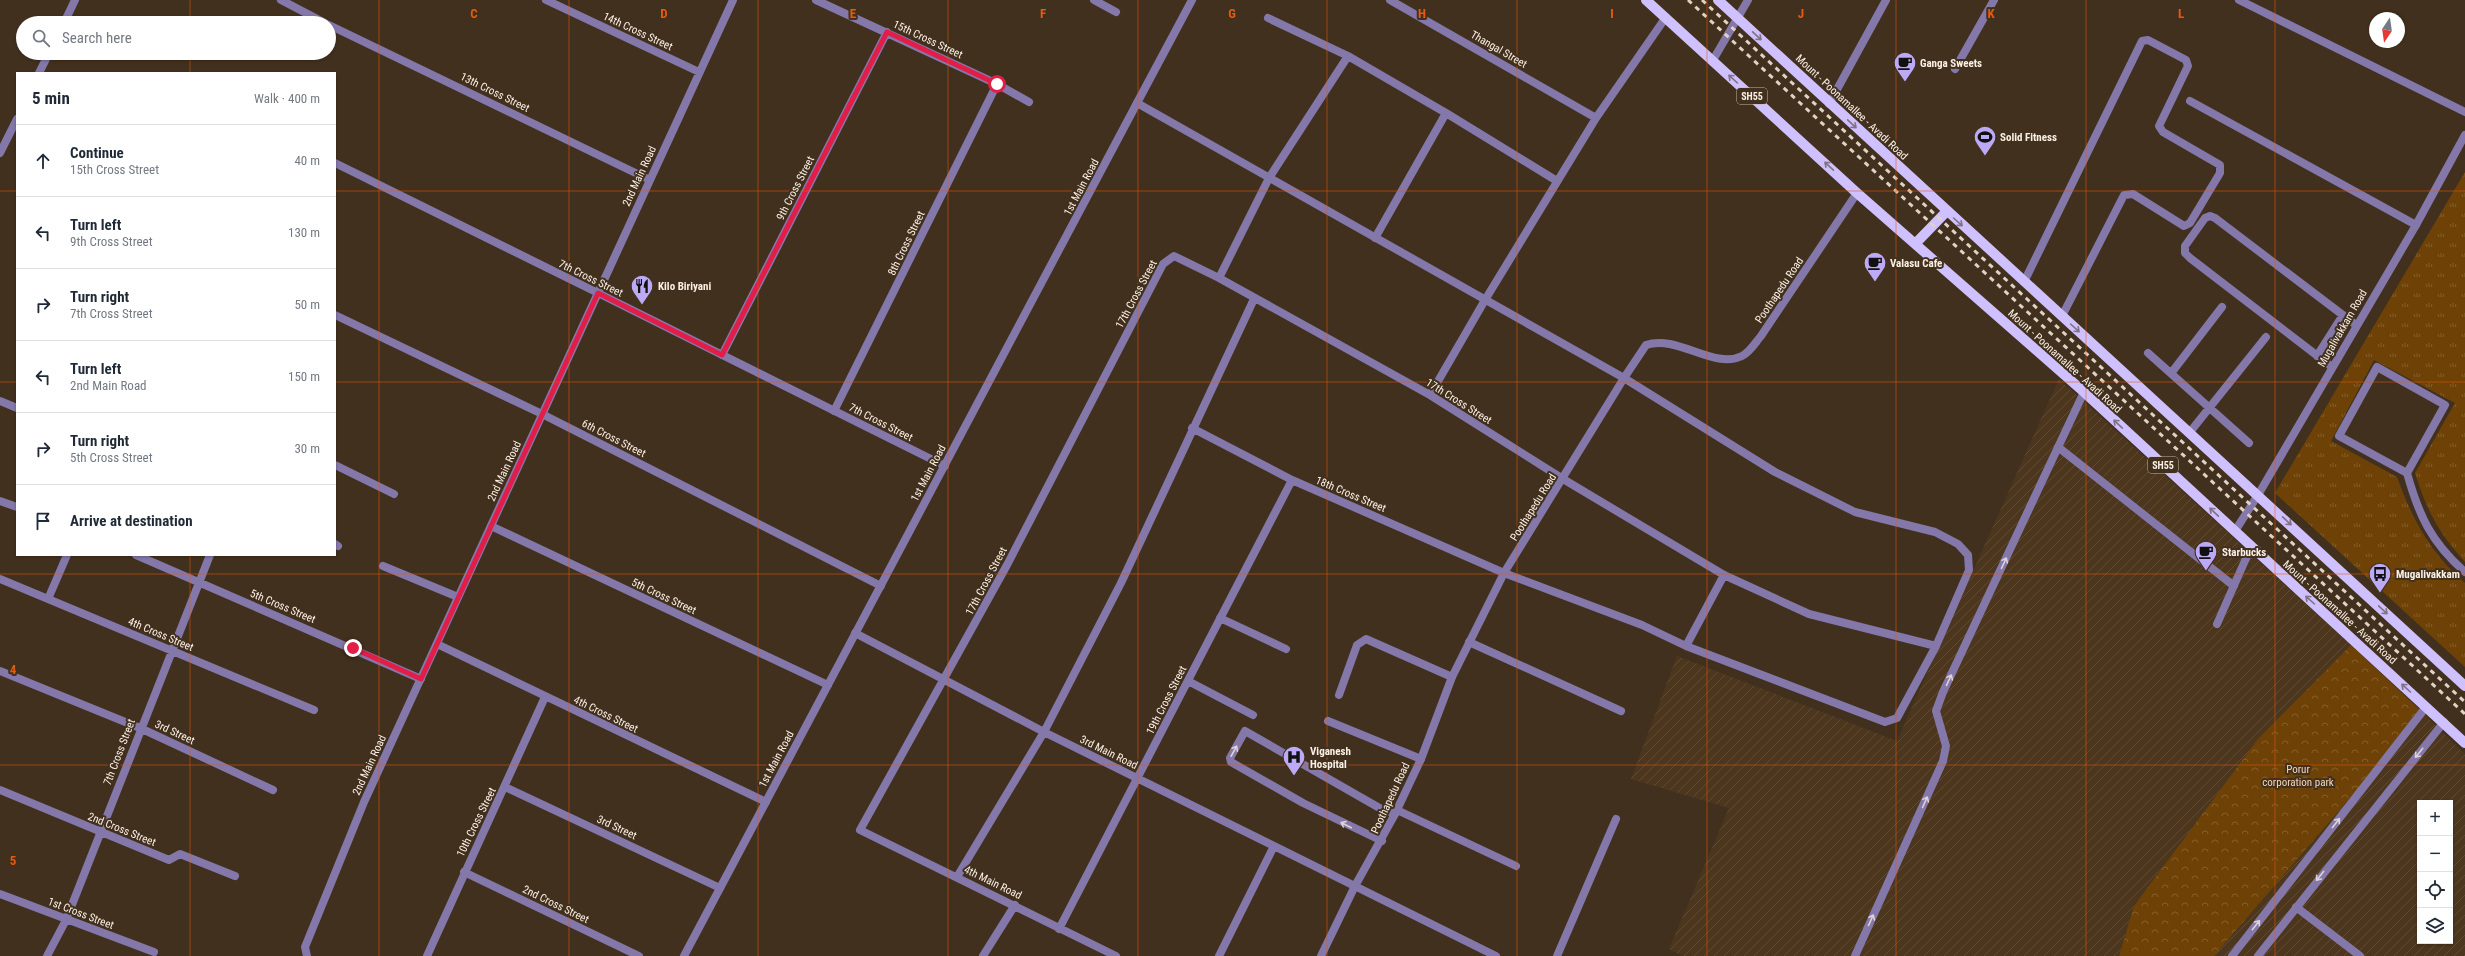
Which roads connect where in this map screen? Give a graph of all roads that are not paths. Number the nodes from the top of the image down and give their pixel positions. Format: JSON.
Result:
{"nodes":[{"id":1,"x":75,"y":0,"type":"edge"},
{"id":2,"x":281,"y":0,"type":"edge"},
{"id":3,"x":546,"y":0,"type":"edge"},
{"id":4,"x":733,"y":0,"type":"edge"},
{"id":5,"x":816,"y":0,"type":"edge"},
{"id":6,"x":1094,"y":0,"type":"edge"},
{"id":7,"x":1192,"y":0,"type":"edge"},
{"id":8,"x":1390,"y":0,"type":"edge"},
{"id":9,"x":1646,"y":0,"type":"edge"},
{"id":10,"x":1718,"y":0,"type":"edge"},
{"id":11,"x":1748,"y":0,"type":"edge"},
{"id":12,"x":1886,"y":0,"type":"edge"},
{"id":13,"x":1994,"y":0,"type":"edge"},
{"id":14,"x":2239,"y":0,"type":"edge"},
{"id":15,"x":557,"y":3,"type":"edge"},
{"id":16,"x":1116,"y":12,"type":"dead end"},
{"id":17,"x":67,"y":16,"type":"edge"},
{"id":18,"x":312,"y":16,"type":"edge"},
{"id":19,"x":1666,"y":17,"type":"junction"},
{"id":20,"x":1268,"y":18,"type":"dead end"},
{"id":21,"x":1738,"y":19,"type":"junction"},
{"id":22,"x":336,"y":28,"type":"edge"},
{"id":23,"x":887,"y":32,"type":"junction"},
{"id":24,"x":1348,"y":56,"type":"junction"},
{"id":25,"x":46,"y":60,"type":"edge"},
{"id":26,"x":1713,"y":60,"type":"junction"},
{"id":27,"x":1955,"y":69,"type":"dead end"},
{"id":28,"x":40,"y":72,"type":"edge"},
{"id":29,"x":699,"y":72,"type":"junction"},
{"id":30,"x":997,"y":84,"type":"junction"},
{"id":31,"x":2190,"y":101,"type":"dead end"},
{"id":32,"x":1028,"y":102,"type":"dead end"},
{"id":33,"x":1137,"y":103,"type":"junction"},
{"id":34,"x":1829,"y":104,"type":"junction"},
{"id":35,"x":2465,"y":112,"type":"edge"},
{"id":36,"x":1446,"y":113,"type":"junction"},
{"id":37,"x":1596,"y":118,"type":"junction"},
{"id":38,"x":16,"y":121,"type":"edge"},
{"id":39,"x":2465,"y":135,"type":"edge"},
{"id":40,"x":0,"y":153,"type":"edge"},
{"id":41,"x":336,"y":163,"type":"edge"},
{"id":42,"x":1269,"y":178,"type":"junction"},
{"id":43,"x":650,"y":180,"type":"junction"},
{"id":44,"x":1557,"y":181,"type":"junction"},
{"id":45,"x":1858,"y":193,"type":"junction"},
{"id":46,"x":1947,"y":211,"type":"junction"},
{"id":47,"x":2416,"y":225,"type":"junction"},
{"id":48,"x":1375,"y":238,"type":"junction"},
{"id":49,"x":1915,"y":244,"type":"junction"},
{"id":50,"x":1219,"y":278,"type":"junction"},
{"id":51,"x":2024,"y":282,"type":"junction"},
{"id":52,"x":598,"y":293,"type":"junction"},
{"id":53,"x":1254,"y":299,"type":"junction"},
{"id":54,"x":1485,"y":300,"type":"junction"},
{"id":55,"x":2222,"y":307,"type":"dead end"},
{"id":56,"x":336,"y":315,"type":"edge"},
{"id":57,"x":2343,"y":315,"type":"junction"},
{"id":58,"x":2062,"y":316,"type":"junction"},
{"id":59,"x":2356,"y":325,"type":"junction"},
{"id":60,"x":2266,"y":338,"type":"dead end"},
{"id":61,"x":2148,"y":353,"type":"dead end"},
{"id":62,"x":722,"y":355,"type":"junction"},
{"id":63,"x":2318,"y":356,"type":"junction"},
{"id":64,"x":2332,"y":367,"type":"junction"},
{"id":65,"x":2172,"y":372,"type":"junction"},
{"id":66,"x":1624,"y":378,"type":"junction"},
{"id":67,"x":2084,"y":392,"type":"junction"},
{"id":68,"x":1430,"y":395,"type":"junction"},
{"id":69,"x":0,"y":401,"type":"edge"},
{"id":70,"x":2210,"y":407,"type":"junction"},
{"id":71,"x":16,"y":408,"type":"edge"},
{"id":72,"x":834,"y":411,"type":"junction"},
{"id":73,"x":542,"y":414,"type":"junction"},
{"id":74,"x":1192,"y":428,"type":"junction"},
{"id":75,"x":2190,"y":432,"type":"junction"},
{"id":76,"x":2249,"y":443,"type":"dead end"},
{"id":77,"x":2058,"y":447,"type":"junction"},
{"id":78,"x":336,"y":465,"type":"edge"},
{"id":79,"x":944,"y":466,"type":"junction"},
{"id":80,"x":2407,"y":473,"type":"junction"},
{"id":81,"x":1564,"y":479,"type":"junction"},
{"id":82,"x":1292,"y":480,"type":"junction"},
{"id":83,"x":394,"y":494,"type":"dead end"},
{"id":84,"x":2258,"y":495,"type":"junction"},
{"id":85,"x":0,"y":501,"type":"edge"},
{"id":86,"x":16,"y":507,"type":"edge"},
{"id":87,"x":491,"y":526,"type":"junction"},
{"id":88,"x":2235,"y":531,"type":"junction"},
{"id":89,"x":2251,"y":547,"type":"junction"},
{"id":90,"x":67,"y":556,"type":"edge"},
{"id":91,"x":138,"y":556,"type":"edge"},
{"id":92,"x":210,"y":556,"type":"edge"},
{"id":93,"x":383,"y":566,"type":"dead end"},
{"id":94,"x":2465,"y":572,"type":"edge"},
{"id":95,"x":1504,"y":573,"type":"junction"},
{"id":96,"x":1724,"y":575,"type":"junction"},
{"id":97,"x":0,"y":579,"type":"edge"},
{"id":98,"x":199,"y":582,"type":"junction"},
{"id":99,"x":881,"y":586,"type":"junction"},
{"id":100,"x":2234,"y":586,"type":"junction"},
{"id":101,"x":458,"y":597,"type":"junction"},
{"id":102,"x":48,"y":599,"type":"junction"},
{"id":103,"x":1220,"y":618,"type":"junction"},
{"id":104,"x":2217,"y":624,"type":"dead end"},
{"id":105,"x":856,"y":633,"type":"junction"},
{"id":106,"x":1469,"y":642,"type":"junction"},
{"id":107,"x":437,"y":644,"type":"junction"},
{"id":108,"x":1686,"y":646,"type":"junction"},
{"id":109,"x":1936,"y":646,"type":"junction"},
{"id":110,"x":1286,"y":649,"type":"dead end"},
{"id":111,"x":172,"y":650,"type":"junction"},
{"id":112,"x":0,"y":671,"type":"edge"},
{"id":113,"x":1452,"y":677,"type":"junction"},
{"id":114,"x":421,"y":679,"type":"junction"},
{"id":115,"x":945,"y":680,"type":"junction"},
{"id":116,"x":1188,"y":680,"type":"junction"},
{"id":117,"x":828,"y":685,"type":"junction"},
{"id":118,"x":2465,"y":686,"type":"edge"},
{"id":119,"x":1339,"y":695,"type":"dead end"},
{"id":120,"x":546,"y":697,"type":"junction"},
{"id":121,"x":2426,"y":707,"type":"junction"},
{"id":122,"x":314,"y":710,"type":"dead end"},
{"id":123,"x":1621,"y":711,"type":"dead end"},
{"id":124,"x":1253,"y":715,"type":"dead end"},
{"id":125,"x":1328,"y":721,"type":"dead end"},
{"id":126,"x":2444,"y":722,"type":"junction"},
{"id":127,"x":140,"y":728,"type":"junction"},
{"id":128,"x":1044,"y":732,"type":"junction"},
{"id":129,"x":2465,"y":743,"type":"edge"},
{"id":130,"x":1421,"y":759,"type":"junction"},
{"id":131,"x":1137,"y":778,"type":"junction"},
{"id":132,"x":505,"y":787,"type":"junction"},
{"id":133,"x":0,"y":790,"type":"edge"},
{"id":134,"x":273,"y":790,"type":"dead end"},
{"id":135,"x":766,"y":802,"type":"junction"},
{"id":136,"x":1396,"y":812,"type":"junction"},
{"id":137,"x":1616,"y":819,"type":"dead end"},
{"id":138,"x":860,"y":830,"type":"joint"},
{"id":139,"x":101,"y":832,"type":"junction"},
{"id":140,"x":1382,"y":841,"type":"junction"},
{"id":141,"x":1274,"y":846,"type":"junction"},
{"id":142,"x":1516,"y":866,"type":"dead end"},
{"id":143,"x":464,"y":872,"type":"junction"},
{"id":144,"x":235,"y":876,"type":"dead end"},
{"id":145,"x":957,"y":876,"type":"junction"},
{"id":146,"x":1355,"y":886,"type":"junction"},
{"id":147,"x":720,"y":888,"type":"junction"},
{"id":148,"x":0,"y":894,"type":"edge"},
{"id":149,"x":1015,"y":905,"type":"junction"},
{"id":150,"x":2296,"y":907,"type":"junction"},
{"id":151,"x":66,"y":920,"type":"junction"},
{"id":152,"x":1059,"y":929,"type":"junction"},
{"id":153,"x":154,"y":952,"type":"dead end"},
{"id":154,"x":306,"y":955,"type":"edge"},
{"id":155,"x":47,"y":956,"type":"edge"},
{"id":156,"x":427,"y":956,"type":"edge"},
{"id":157,"x":639,"y":956,"type":"edge"},
{"id":158,"x":684,"y":956,"type":"edge"},
{"id":159,"x":983,"y":956,"type":"edge"},
{"id":160,"x":1115,"y":956,"type":"edge"},
{"id":161,"x":1219,"y":956,"type":"edge"},
{"id":162,"x":1321,"y":956,"type":"edge"},
{"id":163,"x":1496,"y":956,"type":"edge"},
{"id":164,"x":1557,"y":956,"type":"edge"},
{"id":165,"x":1855,"y":956,"type":"edge"},
{"id":166,"x":2232,"y":956,"type":"edge"},
{"id":167,"x":2258,"y":956,"type":"edge"},
{"id":168,"x":2360,"y":956,"type":"edge"}],
"edges":[{"from":1,"to":17,"type":"street"},
{"from":2,"to":18,"type":"street"},
{"from":3,"to":15,"type":"street","name":"14th Cross Street"},
{"from":4,"to":29,"type":"street","name":"2nd Main Road"},
{"from":5,"to":23,"type":"street","name":"15th Cross Street"},
{"from":6,"to":16,"type":"street"},
{"from":7,"to":33,"type":"street","name":"1st Main Road"},
{"from":8,"to":37,"type":"street","name":"Thangal Street"},
{"from":9,"to":19,"type":"main road","name":"Mount - Poonamallee - Avadi Road","number":"SH55"},
{"from":10,"to":21,"type":"main road","name":"Mount - Poonamallee - Avadi Road"},
{"from":11,"to":21,"type":"street"},
{"from":12,"to":34,"type":"street"},
{"from":13,"to":27,"type":"street"},
{"from":14,"to":35,"type":"street"},
{"from":15,"to":29,"type":"street","name":"14th Cross Street"},
{"from":19,"to":26,"type":"main road","name":"Mount - Poonamallee - Avadi Road","number":"SH55"},
{"from":19,"to":37,"type":"street"},
{"from":20,"to":24,"type":"street"},
{"from":21,"to":26,"type":"street"},
{"from":21,"to":34,"type":"main road","name":"Mount - Poonamallee - Avadi Road","one_way":true},
{"from":22,"to":43,"type":"street","name":"13th Cross Street"},
{"from":23,"to":30,"type":"street","name":"15th Cross Street"},
{"from":23,"to":62,"type":"street","name":"9th Cross Street"},
{"from":24,"to":36,"type":"street"},
{"from":24,"to":42,"type":"street"},
{"from":25,"to":28,"type":"street"},
{"from":45,"to":26,"type":"main road","name":"Mount - Poonamallee - Avadi Road","number":"SH55","one_way":true},
{"from":29,"to":43,"type":"street","name":"2nd Main Road"},
{"from":30,"to":32,"type":"street","name":"15th Cross Street"},
{"from":30,"to":72,"type":"street","name":"8th Cross Street"},
{"from":31,"to":47,"type":"street"},
{"from":33,"to":42,"type":"street","name":"18th Cross Street"},
{"from":33,"to":79,"type":"street","name":"1st Main Road"},
{"from":34,"to":46,"type":"main road","name":"Mount - Poonamallee - Avadi Road","one_way":true},
{"from":36,"to":44,"type":"street"},
{"from":36,"to":48,"type":"street"},
{"from":37,"to":44,"type":"street"},
{"from":38,"to":40,"type":"street"},
{"from":39,"to":47,"type":"street","name":"Mugalivakkam Road"},
{"from":41,"to":52,"type":"street","name":"7th Cross Street"},
{"from":42,"to":48,"type":"street","name":"18th Cross Street"},
{"from":42,"to":50,"type":"street"},
{"from":43,"to":52,"type":"street","name":"2nd Main Road"},
{"from":44,"to":54,"type":"street"},
{"from":45,"to":49,"type":"main road","name":"Mount - Poonamallee - Avadi Road","number":"SH55"},
{"from":45,"to":66,"type":"street","name":"Poothapedu Road"},
{"from":46,"to":49,"type":"main road"},
{"from":46,"to":51,"type":"main road","name":"Mount - Poonamallee - Avadi Road","one_way":true},
{"from":47,"to":59,"type":"street","name":"Mugalivakkam Road"},
{"from":48,"to":54,"type":"street","name":"18th Cross Street"},
{"from":49,"to":67,"type":"main road","name":"Mount - Poonamallee - Avadi Road","number":"SH55"},
{"from":50,"to":53,"type":"street","name":"17th Cross Street"},
{"from":50,"to":115,"type":"street","name":"17th Cross Street"},
{"from":51,"to":58,"type":"main road","name":"Mount - Poonamallee - Avadi Road"},
{"from":51,"to":58,"type":"street"},
{"from":52,"to":62,"type":"street","name":"7th Cross Street"},
{"from":52,"to":73,"type":"street","name":"2nd Main Road"},
{"from":53,"to":68,"type":"street","name":"17th Cross Street"},
{"from":53,"to":74,"type":"street"},
{"from":54,"to":66,"type":"street","name":"18th Cross Street"},
{"from":54,"to":68,"type":"street"},
{"from":55,"to":65,"type":"street"},
{"from":56,"to":73,"type":"street","name":"6th Cross Street"},
{"from":57,"to":59,"type":"street"},
{"from":57,"to":63,"type":"street"},
{"from":57,"to":63,"type":"street"},
{"from":58,"to":75,"type":"main road","name":"Mount - Poonamallee - Avadi Road","one_way":true},
{"from":59,"to":64,"type":"street","name":"Mugalivakkam Road"},
{"from":60,"to":70,"type":"street"},
{"from":61,"to":65,"type":"street"},
{"from":62,"to":72,"type":"street","name":"7th Cross Street"},
{"from":63,"to":64,"type":"street"},
{"from":64,"to":84,"type":"street","name":"Mugalivakkam Road"},
{"from":65,"to":70,"type":"street"},
{"from":66,"to":81,"type":"street","name":"Poothapedu Road"},
{"from":66,"to":109,"type":"street","name":"18th Cross Street"},
{"from":67,"to":77,"type":"street"},
{"from":88,"to":67,"type":"main road","name":"Mount - Poonamallee - Avadi Road","number":"SH55","one_way":true},
{"from":68,"to":81,"type":"street","name":"17th Cross Street"},
{"from":69,"to":71,"type":"street"},
{"from":70,"to":75,"type":"street"},
{"from":70,"to":76,"type":"street"},
{"from":72,"to":79,"type":"street","name":"7th Cross Street"},
{"from":73,"to":87,"type":"street","name":"2nd Main Road"},
{"from":73,"to":99,"type":"street","name":"6th Cross Street"},
{"from":74,"to":82,"type":"street","name":"18th Cross Street"},
{"from":74,"to":128,"type":"street"},
{"from":75,"to":84,"type":"main road","name":"Mount - Poonamallee - Avadi Road"},
{"from":77,"to":100,"type":"street"},
{"from":165,"to":77,"type":"street","one_way":true},
{"from":78,"to":83,"type":"street"},
{"from":79,"to":99,"type":"street","name":"1st Main Road"},
{"from":80,"to":80,"type":"street"},
{"from":80,"to":94,"type":"street"},
{"from":81,"to":95,"type":"street","name":"Poothapedu Road"},
{"from":81,"to":96,"type":"street","name":"17th Cross Street"},
{"from":82,"to":95,"type":"street","name":"18th Cross Street"},
{"from":82,"to":103,"type":"street","name":"19th Cross Street"},
{"from":84,"to":88,"type":"street","name":"Mugalivakkam Road"},
{"from":84,"to":118,"type":"main road","name":"Mount - Poonamallee - Avadi Road","one_way":true},
{"from":85,"to":86,"type":"street"},
{"from":87,"to":101,"type":"street","name":"2nd Main Road"},
{"from":87,"to":117,"type":"street","name":"5th Cross Street"},
{"from":88,"to":89,"type":"main road","name":"Mount - Poonamallee - Avadi Road","number":"SH55"},
{"from":89,"to":100,"type":"street"},
{"from":121,"to":89,"type":"main road","name":"Mount - Poonamallee - Avadi Road","number":"SH55","one_way":true},
{"from":90,"to":102,"type":"street"},
{"from":91,"to":98,"type":"street","name":"5th Cross Street"},
{"from":92,"to":98,"type":"street","name":"7th Cross Street"},
{"from":93,"to":101,"type":"street"},
{"from":95,"to":106,"type":"street","name":"Poothapedu Road"},
{"from":95,"to":108,"type":"street","name":"18th Cross Street"},
{"from":96,"to":108,"type":"street"},
{"from":96,"to":109,"type":"street","name":"17th Cross Street"},
{"from":97,"to":102,"type":"street","name":"4th Cross Street"},
{"from":98,"to":111,"type":"street","name":"7th Cross Street"},
{"from":98,"to":114,"type":"street","name":"5th Cross Street"},
{"from":99,"to":105,"type":"street","name":"1st Main Road"},
{"from":100,"to":104,"type":"street"},
{"from":101,"to":107,"type":"street","name":"2nd Main Road"},
{"from":102,"to":111,"type":"street","name":"4th Cross Street"},
{"from":103,"to":110,"type":"street"},
{"from":103,"to":116,"type":"street","name":"19th Cross Street"},
{"from":105,"to":115,"type":"street","name":"3rd Main Road"},
{"from":105,"to":117,"type":"street","name":"1st Main Road"},
{"from":106,"to":113,"type":"street","name":"Poothapedu Road"},
{"from":106,"to":123,"type":"street"},
{"from":107,"to":114,"type":"street","name":"2nd Main Road"},
{"from":107,"to":120,"type":"street","name":"4th Cross Street"},
{"from":108,"to":109,"type":"street","name":"18th Cross Street"},
{"from":111,"to":122,"type":"street","name":"4th Cross Street"},
{"from":111,"to":127,"type":"street","name":"7th Cross Street"},
{"from":112,"to":127,"type":"street","name":"3rd Street"},
{"from":113,"to":119,"type":"street"},
{"from":113,"to":130,"type":"street","name":"Poothapedu Road"},
{"from":114,"to":154,"type":"street","name":"2nd Main Road"},
{"from":115,"to":128,"type":"street","name":"3rd Main Road"},
{"from":115,"to":138,"type":"street","name":"17th Cross Street"},
{"from":116,"to":124,"type":"street"},
{"from":116,"to":131,"type":"street","name":"19th Cross Street"},
{"from":117,"to":135,"type":"street","name":"1st Main Road"},
{"from":120,"to":132,"type":"street","name":"10th Cross Street"},
{"from":120,"to":135,"type":"street","name":"4th Cross Street"},
{"from":121,"to":126,"type":"main road","name":"Mount - Poonamallee - Avadi Road","number":"SH55"},
{"from":166,"to":121,"type":"street","one_way":true},
{"from":125,"to":130,"type":"street"},
{"from":126,"to":129,"type":"main road","name":"Mount - Poonamallee - Avadi Road","number":"SH55"},
{"from":126,"to":150,"type":"street","one_way":true},
{"from":127,"to":134,"type":"street","name":"3rd Street"},
{"from":127,"to":139,"type":"street","name":"7th Cross Street"},
{"from":128,"to":131,"type":"street","name":"3rd Main Road"},
{"from":128,"to":145,"type":"street"},
{"from":130,"to":136,"type":"street","name":"Poothapedu Road"},
{"from":131,"to":141,"type":"street","name":"3rd Main Road"},
{"from":131,"to":152,"type":"street","name":"19th Cross Street"},
{"from":132,"to":143,"type":"street","name":"10th Cross Street"},
{"from":132,"to":147,"type":"street","name":"3rd Street"},
{"from":133,"to":139,"type":"street","name":"2nd Cross Street"},
{"from":135,"to":147,"type":"street","name":"1st Main Road"},
{"from":136,"to":140,"type":"street","name":"Poothapedu Road"},
{"from":140,"to":136,"type":"street","one_way":true},
{"from":136,"to":142,"type":"street"},
{"from":137,"to":164,"type":"street"},
{"from":138,"to":145,"type":"street","name":"4th Main Road"},
{"from":139,"to":144,"type":"street","name":"2nd Cross Street"},
{"from":139,"to":151,"type":"street","name":"7th Cross Street"},
{"from":140,"to":146,"type":"street","name":"Poothapedu Road"},
{"from":141,"to":146,"type":"street","name":"3rd Main Road"},
{"from":141,"to":161,"type":"street"},
{"from":143,"to":156,"type":"street","name":"10th Cross Street"},
{"from":143,"to":157,"type":"street","name":"2nd Cross Street"},
{"from":145,"to":149,"type":"street","name":"4th Main Road"},
{"from":146,"to":162,"type":"street","name":"Poothapedu Road"},
{"from":146,"to":163,"type":"street","name":"3rd Main Road"},
{"from":147,"to":158,"type":"street","name":"1st Main Road"},
{"from":148,"to":151,"type":"street","name":"1st Cross Street"},
{"from":149,"to":152,"type":"street","name":"4th Main Road"},
{"from":149,"to":159,"type":"street"},
{"from":150,"to":167,"type":"street"},
{"from":150,"to":168,"type":"street"},
{"from":151,"to":153,"type":"street","name":"1st Cross Street"},
{"from":151,"to":155,"type":"street","name":"7th Cross Street"},
{"from":152,"to":160,"type":"street","name":"4th Main Road"}]}
